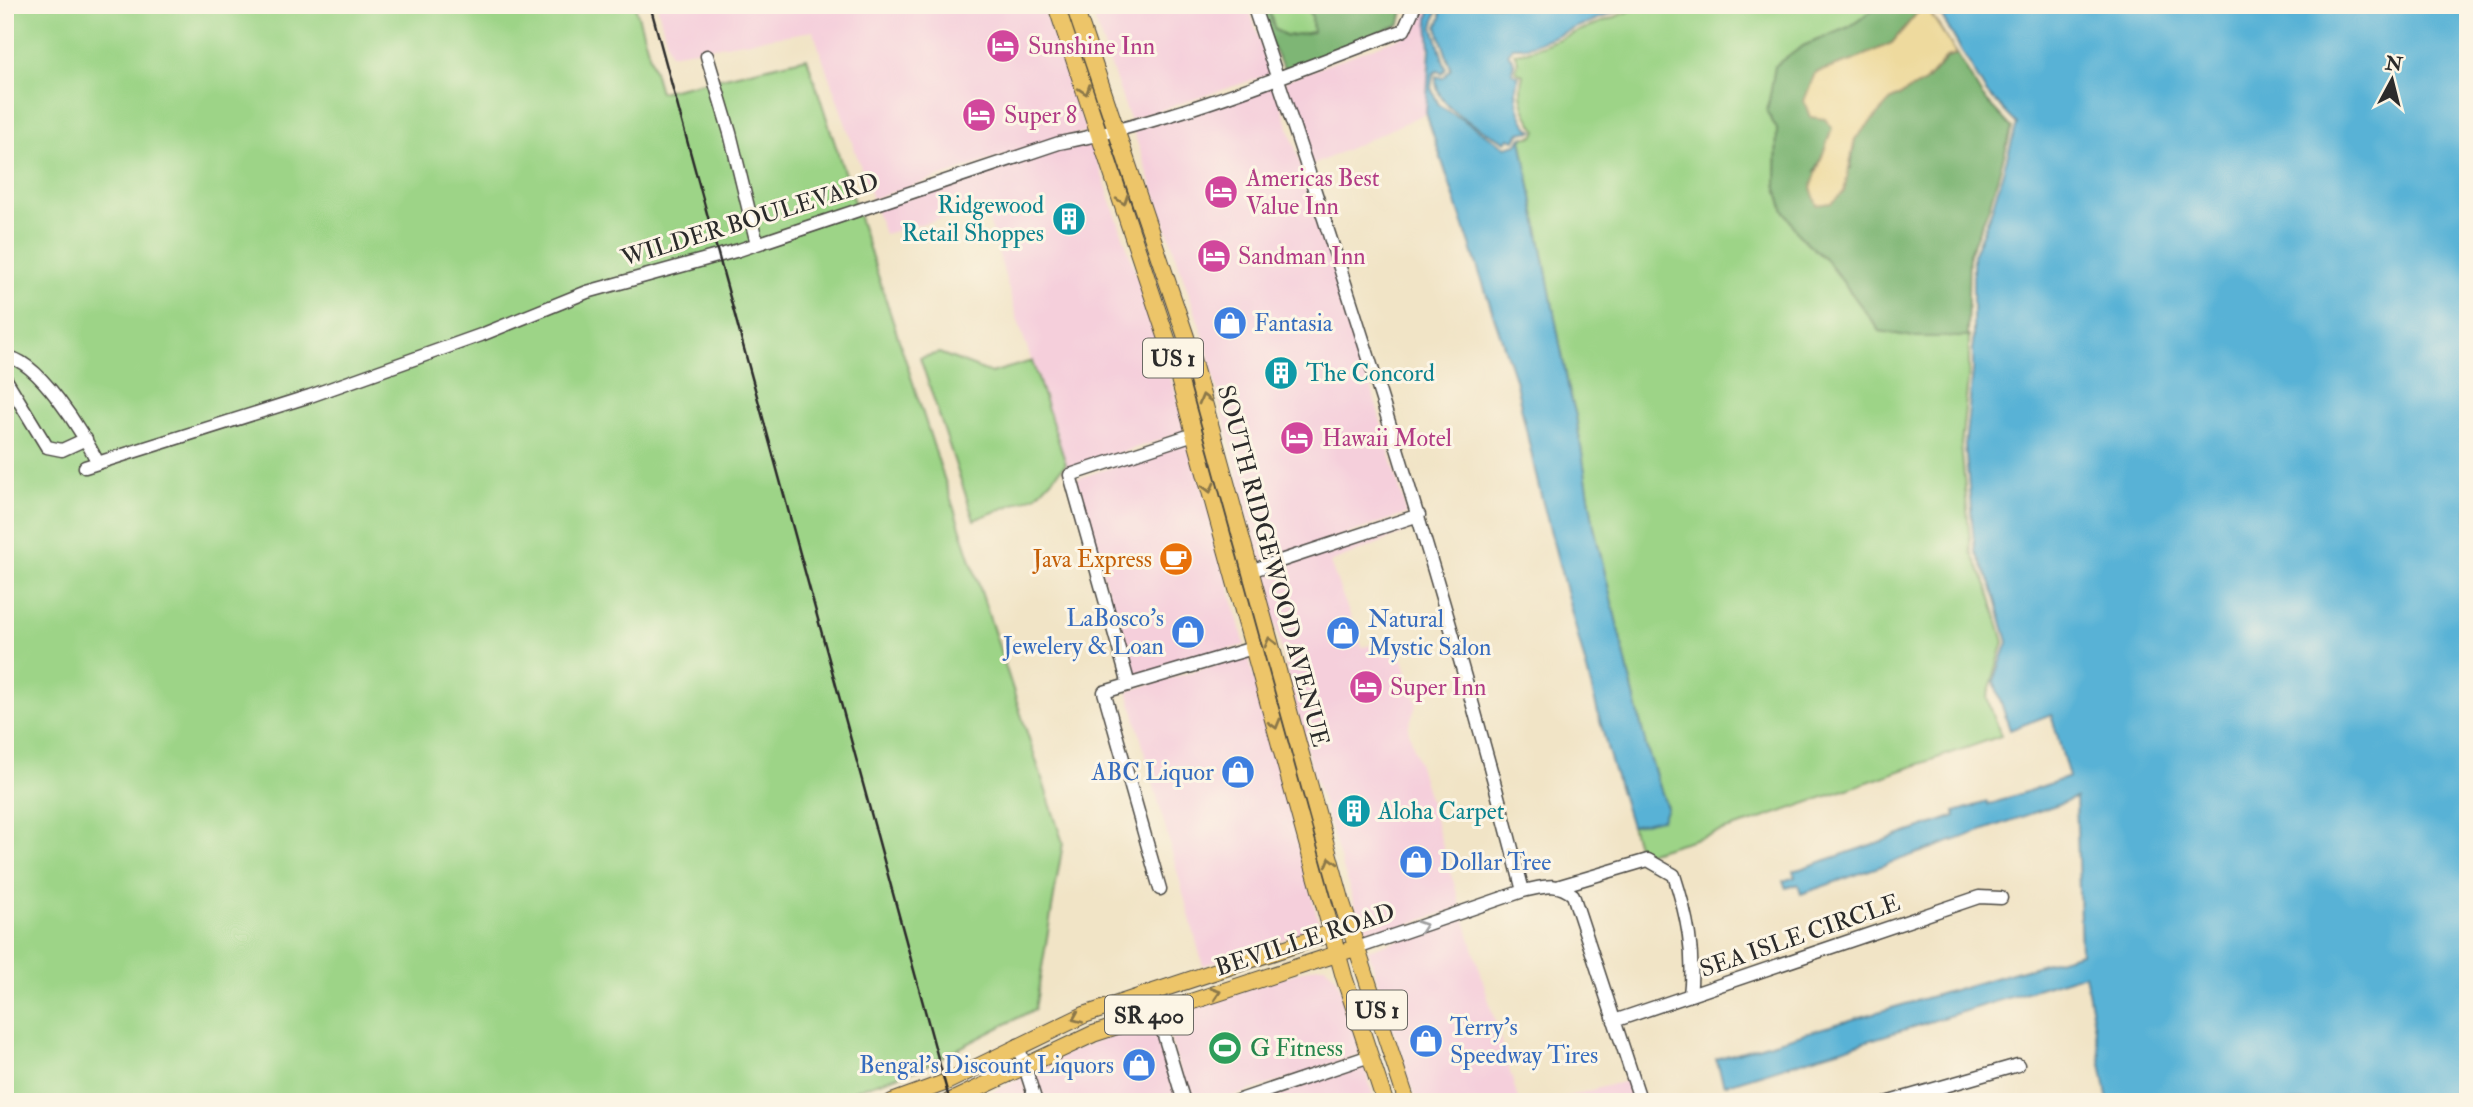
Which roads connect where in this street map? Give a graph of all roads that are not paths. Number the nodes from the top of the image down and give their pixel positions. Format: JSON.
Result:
{"nodes":[{"id":1,"x":1056,"y":5,"type":"edge"},
{"id":2,"x":1074,"y":5,"type":"edge"},
{"id":3,"x":1253,"y":5,"type":"edge"},
{"id":4,"x":1415,"y":6,"type":"edge"},
{"id":5,"x":707,"y":56,"type":"dead end"},
{"id":6,"x":1278,"y":78,"type":"junction"},
{"id":7,"x":1118,"y":130,"type":"junction"},
{"id":8,"x":1101,"y":135,"type":"junction"},
{"id":9,"x":757,"y":244,"type":"junction"},
{"id":10,"x":5,"y":357,"type":"edge"},
{"id":11,"x":5,"y":378,"type":"edge"},
{"id":12,"x":1194,"y":434,"type":"junction"},
{"id":13,"x":86,"y":439,"type":"junction"},
{"id":14,"x":1222,"y":465,"type":"junction"},
{"id":15,"x":1419,"y":515,"type":"junction"},
{"id":16,"x":1251,"y":571,"type":"junction"},
{"id":17,"x":1254,"y":653,"type":"junction"},
{"id":18,"x":1129,"y":685,"type":"junction"},
{"id":19,"x":1283,"y":691,"type":"junction"},
{"id":20,"x":1560,"y":886,"type":"junction"},
{"id":21,"x":1160,"y":889,"type":"dead end"},
{"id":22,"x":1523,"y":891,"type":"junction"},
{"id":23,"x":2001,"y":898,"type":"dead end"},
{"id":24,"x":1350,"y":927,"type":"junction"},
{"id":25,"x":1334,"y":931,"type":"junction"},
{"id":26,"x":1357,"y":948,"type":"junction"},
{"id":27,"x":1339,"y":953,"type":"junction"},
{"id":28,"x":1151,"y":992,"type":"junction"},
{"id":29,"x":1690,"y":995,"type":"junction"},
{"id":30,"x":1157,"y":1013,"type":"junction"},
{"id":31,"x":1614,"y":1021,"type":"junction"},
{"id":32,"x":1018,"y":1045,"type":"junction"},
{"id":33,"x":1370,"y":1056,"type":"junction"},
{"id":34,"x":1024,"y":1065,"type":"junction"},
{"id":35,"x":2018,"y":1065,"type":"dead end"},
{"id":36,"x":894,"y":1102,"type":"edge"},
{"id":37,"x":949,"y":1102,"type":"edge"},
{"id":38,"x":1036,"y":1102,"type":"edge"},
{"id":39,"x":1184,"y":1102,"type":"edge"},
{"id":40,"x":1234,"y":1102,"type":"edge"},
{"id":41,"x":1385,"y":1102,"type":"edge"},
{"id":42,"x":1407,"y":1102,"type":"edge"},
{"id":43,"x":1641,"y":1102,"type":"edge"},
{"id":44,"x":1889,"y":1102,"type":"edge"}],
"edges":[{"from":1,"to":8,"type":"main road","name":"SOUTH RIDGEWOOD AVENUE","number":"US 1","one_way":true},
{"from":2,"to":7,"type":"main road","name":"SOUTH RIDGEWOOD AVENUE","number":"US 1"},
{"from":3,"to":6,"type":"street"},
{"from":4,"to":6,"type":"street","name":"WILDER BOULEVARD"},
{"from":5,"to":9,"type":"street"},
{"from":6,"to":7,"type":"street","name":"WILDER BOULEVARD"},
{"from":6,"to":15,"type":"street"},
{"from":7,"to":8,"type":"street","name":"WILDER BOULEVARD"},
{"from":14,"to":7,"type":"main road","name":"SOUTH RIDGEWOOD AVENUE","number":"US 1","one_way":true},
{"from":8,"to":9,"type":"street","name":"WILDER BOULEVARD"},
{"from":8,"to":12,"type":"main road","name":"SOUTH RIDGEWOOD AVENUE","number":"US 1","one_way":true},
{"from":9,"to":13,"type":"street","name":"WILDER BOULEVARD"},
{"from":10,"to":13,"type":"street"},
{"from":11,"to":13,"type":"street"},
{"from":12,"to":14,"type":"main road"},
{"from":12,"to":17,"type":"main road","name":"SOUTH RIDGEWOOD AVENUE","number":"US 1","one_way":true},
{"from":12,"to":18,"type":"street"},
{"from":14,"to":16,"type":"main road","name":"SOUTH RIDGEWOOD AVENUE","number":"US 1"},
{"from":15,"to":16,"type":"street"},
{"from":15,"to":22,"type":"street"},
{"from":19,"to":16,"type":"main road","name":"SOUTH RIDGEWOOD AVENUE","number":"US 1","one_way":true},
{"from":17,"to":18,"type":"street"},
{"from":17,"to":19,"type":"main road"},
{"from":17,"to":25,"type":"main road","name":"SOUTH RIDGEWOOD AVENUE","number":"US 1","one_way":true},
{"from":18,"to":21,"type":"street"},
{"from":24,"to":19,"type":"main road","name":"SOUTH RIDGEWOOD AVENUE","number":"US 1","one_way":true},
{"from":20,"to":22,"type":"street","name":"BEVILLE ROAD"},
{"from":20,"to":29,"type":"street","name":"BEVILLE ROAD"},
{"from":20,"to":31,"type":"street"},
{"from":26,"to":22,"type":"street","name":"BEVILLE ROAD","one_way":true},
{"from":23,"to":29,"type":"street","name":"SEA ISLE CIRCLE"},
{"from":24,"to":25,"type":"main road","name":"BEVILLE ROAD","number":"SR 400"},
{"from":24,"to":26,"type":"main road","name":"SOUTH RIDGEWOOD AVENUE","number":"US 1"},
{"from":25,"to":27,"type":"main road","name":"SOUTH RIDGEWOOD AVENUE","number":"US 1"},
{"from":25,"to":28,"type":"main road","name":"BEVILLE ROAD","number":"SR 400"},
{"from":26,"to":27,"type":"main road","name":"BEVILLE ROAD","number":"SR 400"},
{"from":26,"to":42,"type":"main road","name":"SOUTH RIDGEWOOD AVENUE","number":"US 1"},
{"from":30,"to":27,"type":"main road","name":"BEVILLE ROAD","number":"SR 400","one_way":true},
{"from":27,"to":33,"type":"main road","name":"SOUTH RIDGEWOOD AVENUE","number":"US 1"},
{"from":28,"to":30,"type":"street"},
{"from":28,"to":32,"type":"main road","name":"BEVILLE ROAD","number":"SR 400","one_way":true},
{"from":29,"to":31,"type":"street","name":"SEA ISLE CIRCLE"},
{"from":30,"to":34,"type":"main road","name":"BEVILLE ROAD","number":"SR 400"},
{"from":30,"to":39,"type":"street"},
{"from":31,"to":43,"type":"street"},
{"from":32,"to":34,"type":"street"},
{"from":32,"to":36,"type":"main road","name":"BEVILLE ROAD","number":"SR 400"},
{"from":33,"to":40,"type":"street"},
{"from":33,"to":41,"type":"main road","name":"SOUTH RIDGEWOOD AVENUE","number":"US 1"},
{"from":34,"to":37,"type":"main road","name":"BEVILLE ROAD","number":"SR 400"},
{"from":34,"to":38,"type":"street"},
{"from":35,"to":44,"type":"street"}]}
